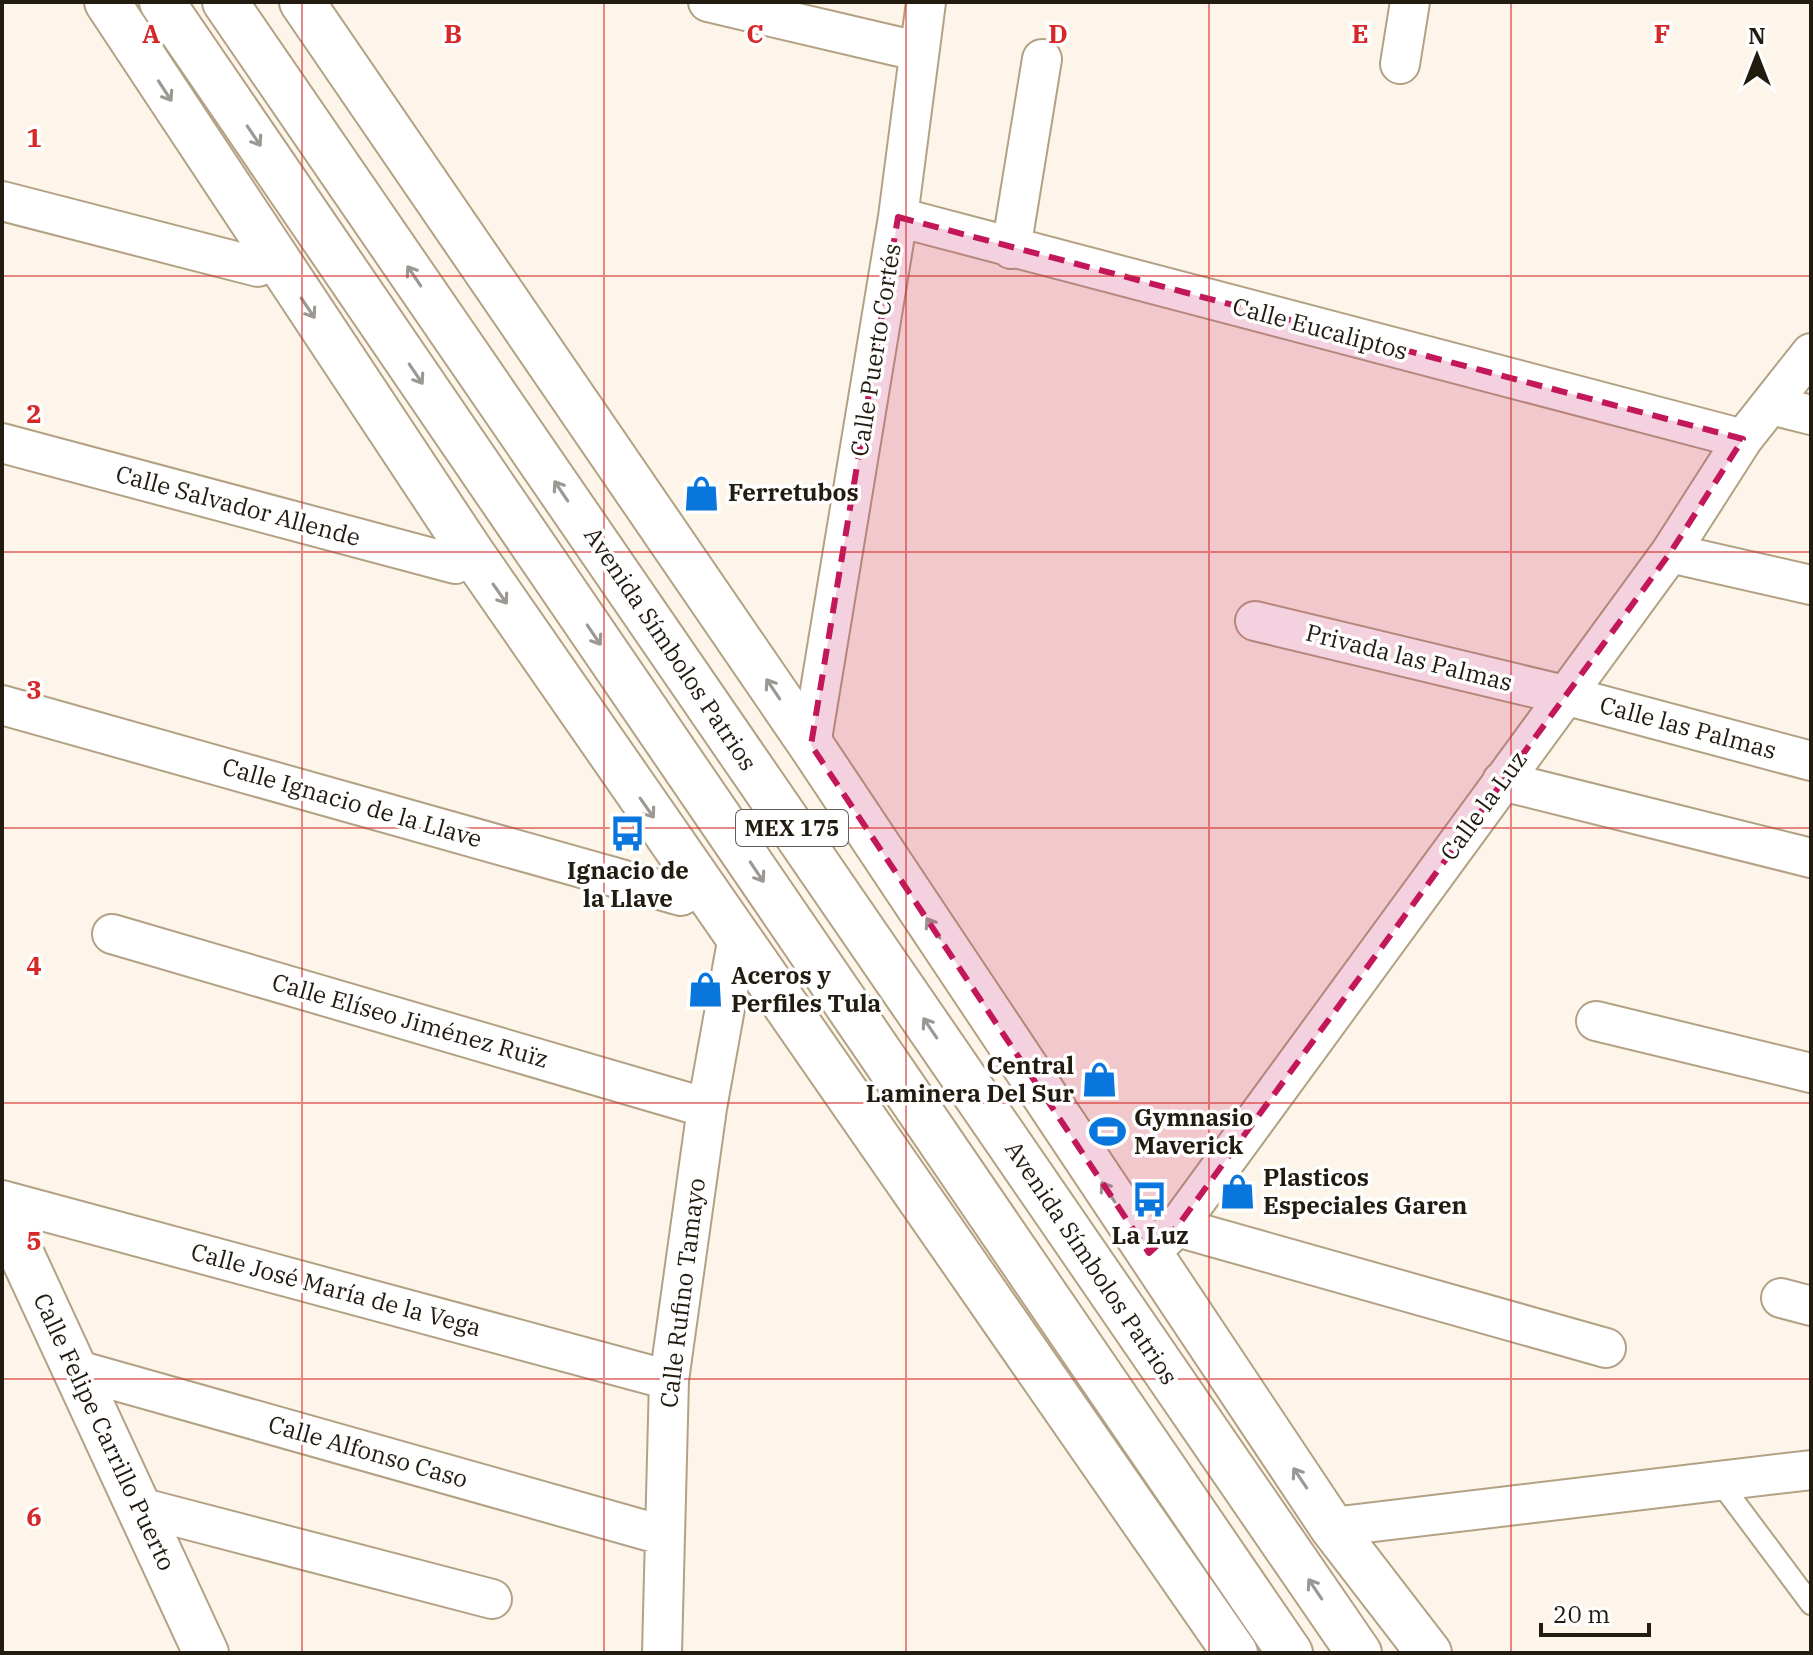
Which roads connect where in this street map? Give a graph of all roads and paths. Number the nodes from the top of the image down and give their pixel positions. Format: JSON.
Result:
{"nodes":[{"id":1,"x":107,"y":2,"type":"edge"},
{"id":2,"x":162,"y":2,"type":"edge"},
{"id":3,"x":225,"y":2,"type":"edge"},
{"id":4,"x":302,"y":2,"type":"edge"},
{"id":5,"x":708,"y":2,"type":"edge"},
{"id":6,"x":926,"y":2,"type":"edge"},
{"id":7,"x":1410,"y":2,"type":"edge"},
{"id":8,"x":917,"y":51,"type":"junction"},
{"id":9,"x":1042,"y":59,"type":"dead end"},
{"id":10,"x":1400,"y":64,"type":"dead end"},
{"id":11,"x":2,"y":201,"type":"edge"},
{"id":12,"x":898,"y":217,"type":"junction"},
{"id":13,"x":1011,"y":249,"type":"junction"},
{"id":14,"x":274,"y":257,"type":"junction"},
{"id":15,"x":1811,"y":353,"type":"edge"},
{"id":16,"x":1771,"y":405,"type":"junction"},
{"id":17,"x":1811,"y":415,"type":"edge"},
{"id":18,"x":1743,"y":439,"type":"junction"},
{"id":19,"x":2,"y":443,"type":"edge"},
{"id":20,"x":471,"y":552,"type":"junction"},
{"id":21,"x":1670,"y":553,"type":"junction"},
{"id":22,"x":1811,"y":585,"type":"edge"},
{"id":23,"x":1255,"y":621,"type":"dead end"},
{"id":24,"x":1564,"y":695,"type":"junction"},
{"id":25,"x":2,"y":705,"type":"edge"},
{"id":26,"x":811,"y":745,"type":"junction"},
{"id":27,"x":1811,"y":761,"type":"edge"},
{"id":28,"x":1502,"y":781,"type":"junction"},
{"id":29,"x":1811,"y":858,"type":"edge"},
{"id":30,"x":700,"y":884,"type":"junction"},
{"id":31,"x":112,"y":934,"type":"dead end"},
{"id":32,"x":738,"y":936,"type":"junction"},
{"id":33,"x":1596,"y":1021,"type":"dead end"},
{"id":34,"x":1811,"y":1073,"type":"edge"},
{"id":35,"x":707,"y":1108,"type":"junction"},
{"id":36,"x":2,"y":1200,"type":"edge"},
{"id":37,"x":2,"y":1212,"type":"edge"},
{"id":38,"x":1163,"y":1240,"type":"junction"},
{"id":39,"x":1606,"y":1348,"type":"dead end"},
{"id":40,"x":74,"y":1369,"type":"junction"},
{"id":41,"x":669,"y":1380,"type":"junction"},
{"id":42,"x":1811,"y":1470,"type":"edge"},
{"id":43,"x":1719,"y":1481,"type":"junction"},
{"id":44,"x":139,"y":1507,"type":"junction"},
{"id":45,"x":1332,"y":1527,"type":"junction"},
{"id":46,"x":662,"y":1535,"type":"junction"},
{"id":47,"x":492,"y":1599,"type":"dead end"},
{"id":48,"x":1811,"y":1604,"type":"edge"},
{"id":49,"x":206,"y":1653,"type":"edge"},
{"id":50,"x":662,"y":1653,"type":"edge"},
{"id":51,"x":1235,"y":1653,"type":"edge"},
{"id":52,"x":1290,"y":1653,"type":"edge"},
{"id":53,"x":1359,"y":1653,"type":"edge"},
{"id":54,"x":1429,"y":1653,"type":"edge"}],
"edges":[{"from":1,"to":14,"type":"street","one_way":true},
{"from":2,"to":52,"type":"street","number":"MEX 175","one_way":true},
{"from":53,"to":3,"type":"street","name":"Avenida Símbolos Patrios","number":"MEX 175","one_way":true},
{"from":26,"to":4,"type":"street","one_way":true},
{"from":5,"to":8,"type":"street"},
{"from":6,"to":8,"type":"street","name":"Calle Puerto Cortés"},
{"from":7,"to":10,"type":"street"},
{"from":8,"to":12,"type":"street","name":"Calle Puerto Cortés"},
{"from":9,"to":13,"type":"street"},
{"from":11,"to":14,"type":"street"},
{"from":12,"to":13,"type":"street","name":"Calle Eucaliptos"},
{"from":12,"to":26,"type":"street","name":"Calle Puerto Cortés"},
{"from":13,"to":18,"type":"street","name":"Calle Eucaliptos"},
{"from":14,"to":20,"type":"street","one_way":true},
{"from":15,"to":16,"type":"street","name":"Calle la Luz"},
{"from":16,"to":17,"type":"street"},
{"from":16,"to":18,"type":"street","name":"Calle la Luz"},
{"from":18,"to":21,"type":"street","name":"Calle la Luz"},
{"from":19,"to":20,"type":"street","name":"Calle Salvador Allende"},
{"from":20,"to":30,"type":"street","one_way":true},
{"from":21,"to":22,"type":"street"},
{"from":21,"to":24,"type":"street","name":"Calle la Luz"},
{"from":23,"to":24,"type":"street","name":"Privada las Palmas"},
{"from":24,"to":27,"type":"street","name":"Calle las Palmas"},
{"from":24,"to":28,"type":"street","name":"Calle la Luz"},
{"from":25,"to":30,"type":"street","name":"Calle Ignacio de la Llave"},
{"from":38,"to":26,"type":"street","one_way":true},
{"from":28,"to":29,"type":"street"},
{"from":28,"to":38,"type":"street","name":"Calle la Luz"},
{"from":30,"to":32,"type":"street"},
{"from":31,"to":35,"type":"street","name":"Calle Elíseo Jiménez Ruïz"},
{"from":32,"to":35,"type":"street","name":"Calle Rufino Tamayo"},
{"from":32,"to":51,"type":"street"},
{"from":33,"to":34,"type":"street"},
{"from":35,"to":41,"type":"street","name":"Calle Rufino Tamayo"},
{"from":36,"to":41,"type":"street","name":"Calle José María de la Vega"},
{"from":37,"to":40,"type":"street","name":"Calle Felipe Carrillo Puerto"},
{"from":38,"to":39,"type":"street"},
{"from":45,"to":38,"type":"street","one_way":true},
{"from":40,"to":44,"type":"street","name":"Calle Felipe Carrillo Puerto"},
{"from":40,"to":46,"type":"street","name":"Calle Alfonso Caso"},
{"from":41,"to":46,"type":"street","name":"Calle Rufino Tamayo"},
{"from":42,"to":43,"type":"street"},
{"from":43,"to":45,"type":"street"},
{"from":43,"to":48,"type":"lane"},
{"from":44,"to":47,"type":"street"},
{"from":44,"to":49,"type":"street","name":"Calle Felipe Carrillo Puerto"},
{"from":45,"to":54,"type":"street"},
{"from":46,"to":50,"type":"street","name":"Calle Rufino Tamayo"}]}
